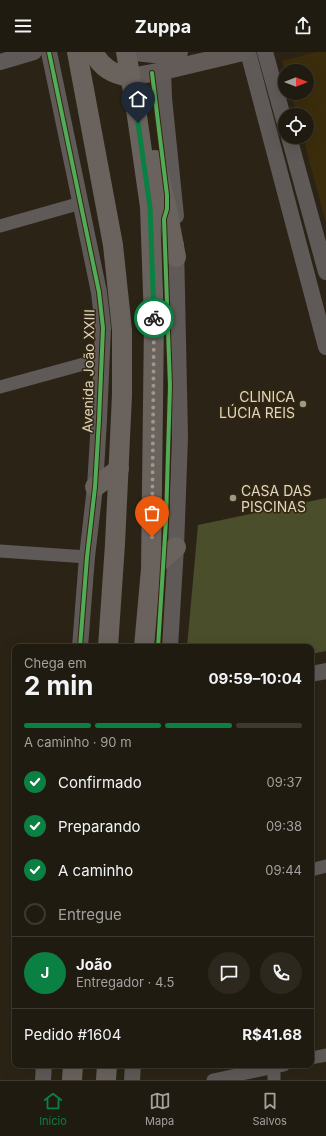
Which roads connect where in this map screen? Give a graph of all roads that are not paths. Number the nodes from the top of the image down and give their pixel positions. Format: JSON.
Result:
{"nodes":[{"id":1,"x":34,"y":52,"type":"edge"},
{"id":2,"x":49,"y":52,"type":"edge"},
{"id":3,"x":77,"y":52,"type":"edge"},
{"id":4,"x":92,"y":52,"type":"edge"},
{"id":5,"x":126,"y":52,"type":"edge"},
{"id":6,"x":135,"y":52,"type":"edge"},
{"id":7,"x":179,"y":52,"type":"edge"},
{"id":8,"x":243,"y":52,"type":"edge"},
{"id":9,"x":248,"y":52,"type":"edge"},
{"id":10,"x":265,"y":52,"type":"edge"},
{"id":11,"x":0,"y":62,"type":"edge"},
{"id":12,"x":163,"y":71,"type":"junction"},
{"id":13,"x":130,"y":77,"type":"junction"},
{"id":14,"x":281,"y":108,"type":"edge"},
{"id":15,"x":136,"y":109,"type":"junction"},
{"id":16,"x":291,"y":144,"type":"edge"},
{"id":17,"x":300,"y":178,"type":"junction"},
{"id":18,"x":283,"y":182,"type":"junction"},
{"id":19,"x":81,"y":203,"type":"junction"},
{"id":20,"x":0,"y":226,"type":"edge"},
{"id":21,"x":319,"y":245,"type":"junction"},
{"id":22,"x":301,"y":250,"type":"junction"},
{"id":23,"x":176,"y":257,"type":"junction"},
{"id":24,"x":326,"y":272,"type":"edge"},
{"id":25,"x":326,"y":344,"type":"edge"},
{"id":26,"x":102,"y":359,"type":"junction"},
{"id":27,"x":0,"y":388,"type":"edge"},
{"id":28,"x":119,"y":469,"type":"junction"},
{"id":29,"x":95,"y":487,"type":"junction"},
{"id":30,"x":176,"y":547,"type":"junction"},
{"id":31,"x":0,"y":551,"type":"edge"},
{"id":32,"x":87,"y":557,"type":"junction"},
{"id":33,"x":151,"y":569,"type":"junction"},
{"id":34,"x":80,"y":644,"type":"edge"},
{"id":35,"x":108,"y":644,"type":"edge"},
{"id":36,"x":144,"y":644,"type":"edge"},
{"id":37,"x":170,"y":644,"type":"edge"},
{"id":38,"x":326,"y":671,"type":"edge"},
{"id":39,"x":314,"y":673,"type":"edge"},
{"id":40,"x":326,"y":866,"type":"edge"},
{"id":41,"x":314,"y":869,"type":"edge"},
{"id":42,"x":326,"y":1055,"type":"edge"},
{"id":43,"x":314,"y":1057,"type":"edge"},
{"id":44,"x":44,"y":1068,"type":"edge"},
{"id":45,"x":73,"y":1068,"type":"edge"},
{"id":46,"x":107,"y":1068,"type":"edge"},
{"id":47,"x":133,"y":1068,"type":"edge"},
{"id":48,"x":277,"y":1071,"type":"edge"},
{"id":49,"x":43,"y":1080,"type":"edge"},
{"id":50,"x":72,"y":1080,"type":"edge"},
{"id":51,"x":106,"y":1080,"type":"edge"},
{"id":52,"x":132,"y":1080,"type":"edge"},
{"id":53,"x":213,"y":1080,"type":"edge"}],
"edges":[{"from":1,"to":11,"type":"street"},
{"from":2,"to":19,"type":"street","name":"Avenida João XXIII"},
{"from":3,"to":28,"type":"main road"},
{"from":4,"to":13,"type":"main road"},
{"from":5,"to":13,"type":"main road"},
{"from":6,"to":7,"type":"main road"},
{"from":8,"to":12,"type":"main road"},
{"from":9,"to":18,"type":"street"},
{"from":10,"to":14,"type":"street"},
{"from":12,"to":13,"type":"main road"},
{"from":12,"to":23,"type":"street"},
{"from":13,"to":15,"type":"main road"},
{"from":15,"to":23,"type":"main road"},
{"from":15,"to":33,"type":"main road"},
{"from":16,"to":17,"type":"street"},
{"from":17,"to":18,"type":"street"},
{"from":17,"to":21,"type":"street"},
{"from":18,"to":22,"type":"street"},
{"from":19,"to":20,"type":"street"},
{"from":19,"to":26,"type":"street","name":"Avenida João XXIII"},
{"from":21,"to":22,"type":"street"},
{"from":21,"to":24,"type":"street"},
{"from":22,"to":25,"type":"street"},
{"from":23,"to":30,"type":"street"},
{"from":26,"to":27,"type":"street"},
{"from":26,"to":29,"type":"street","name":"Avenida João XXIII"},
{"from":28,"to":29,"type":"main road"},
{"from":28,"to":35,"type":"main road"},
{"from":29,"to":32,"type":"street","name":"Avenida João XXIII"},
{"from":30,"to":33,"type":"main road"},
{"from":30,"to":37,"type":"street"},
{"from":31,"to":32,"type":"street"},
{"from":32,"to":34,"type":"street","name":"Avenida João XXIII"},
{"from":33,"to":36,"type":"main road"},
{"from":38,"to":39,"type":"street"},
{"from":40,"to":41,"type":"street"},
{"from":42,"to":43,"type":"street"},
{"from":44,"to":49,"type":"street"},
{"from":45,"to":50,"type":"main road"},
{"from":46,"to":51,"type":"main road"},
{"from":47,"to":52,"type":"street"},
{"from":48,"to":53,"type":"street"}]}
